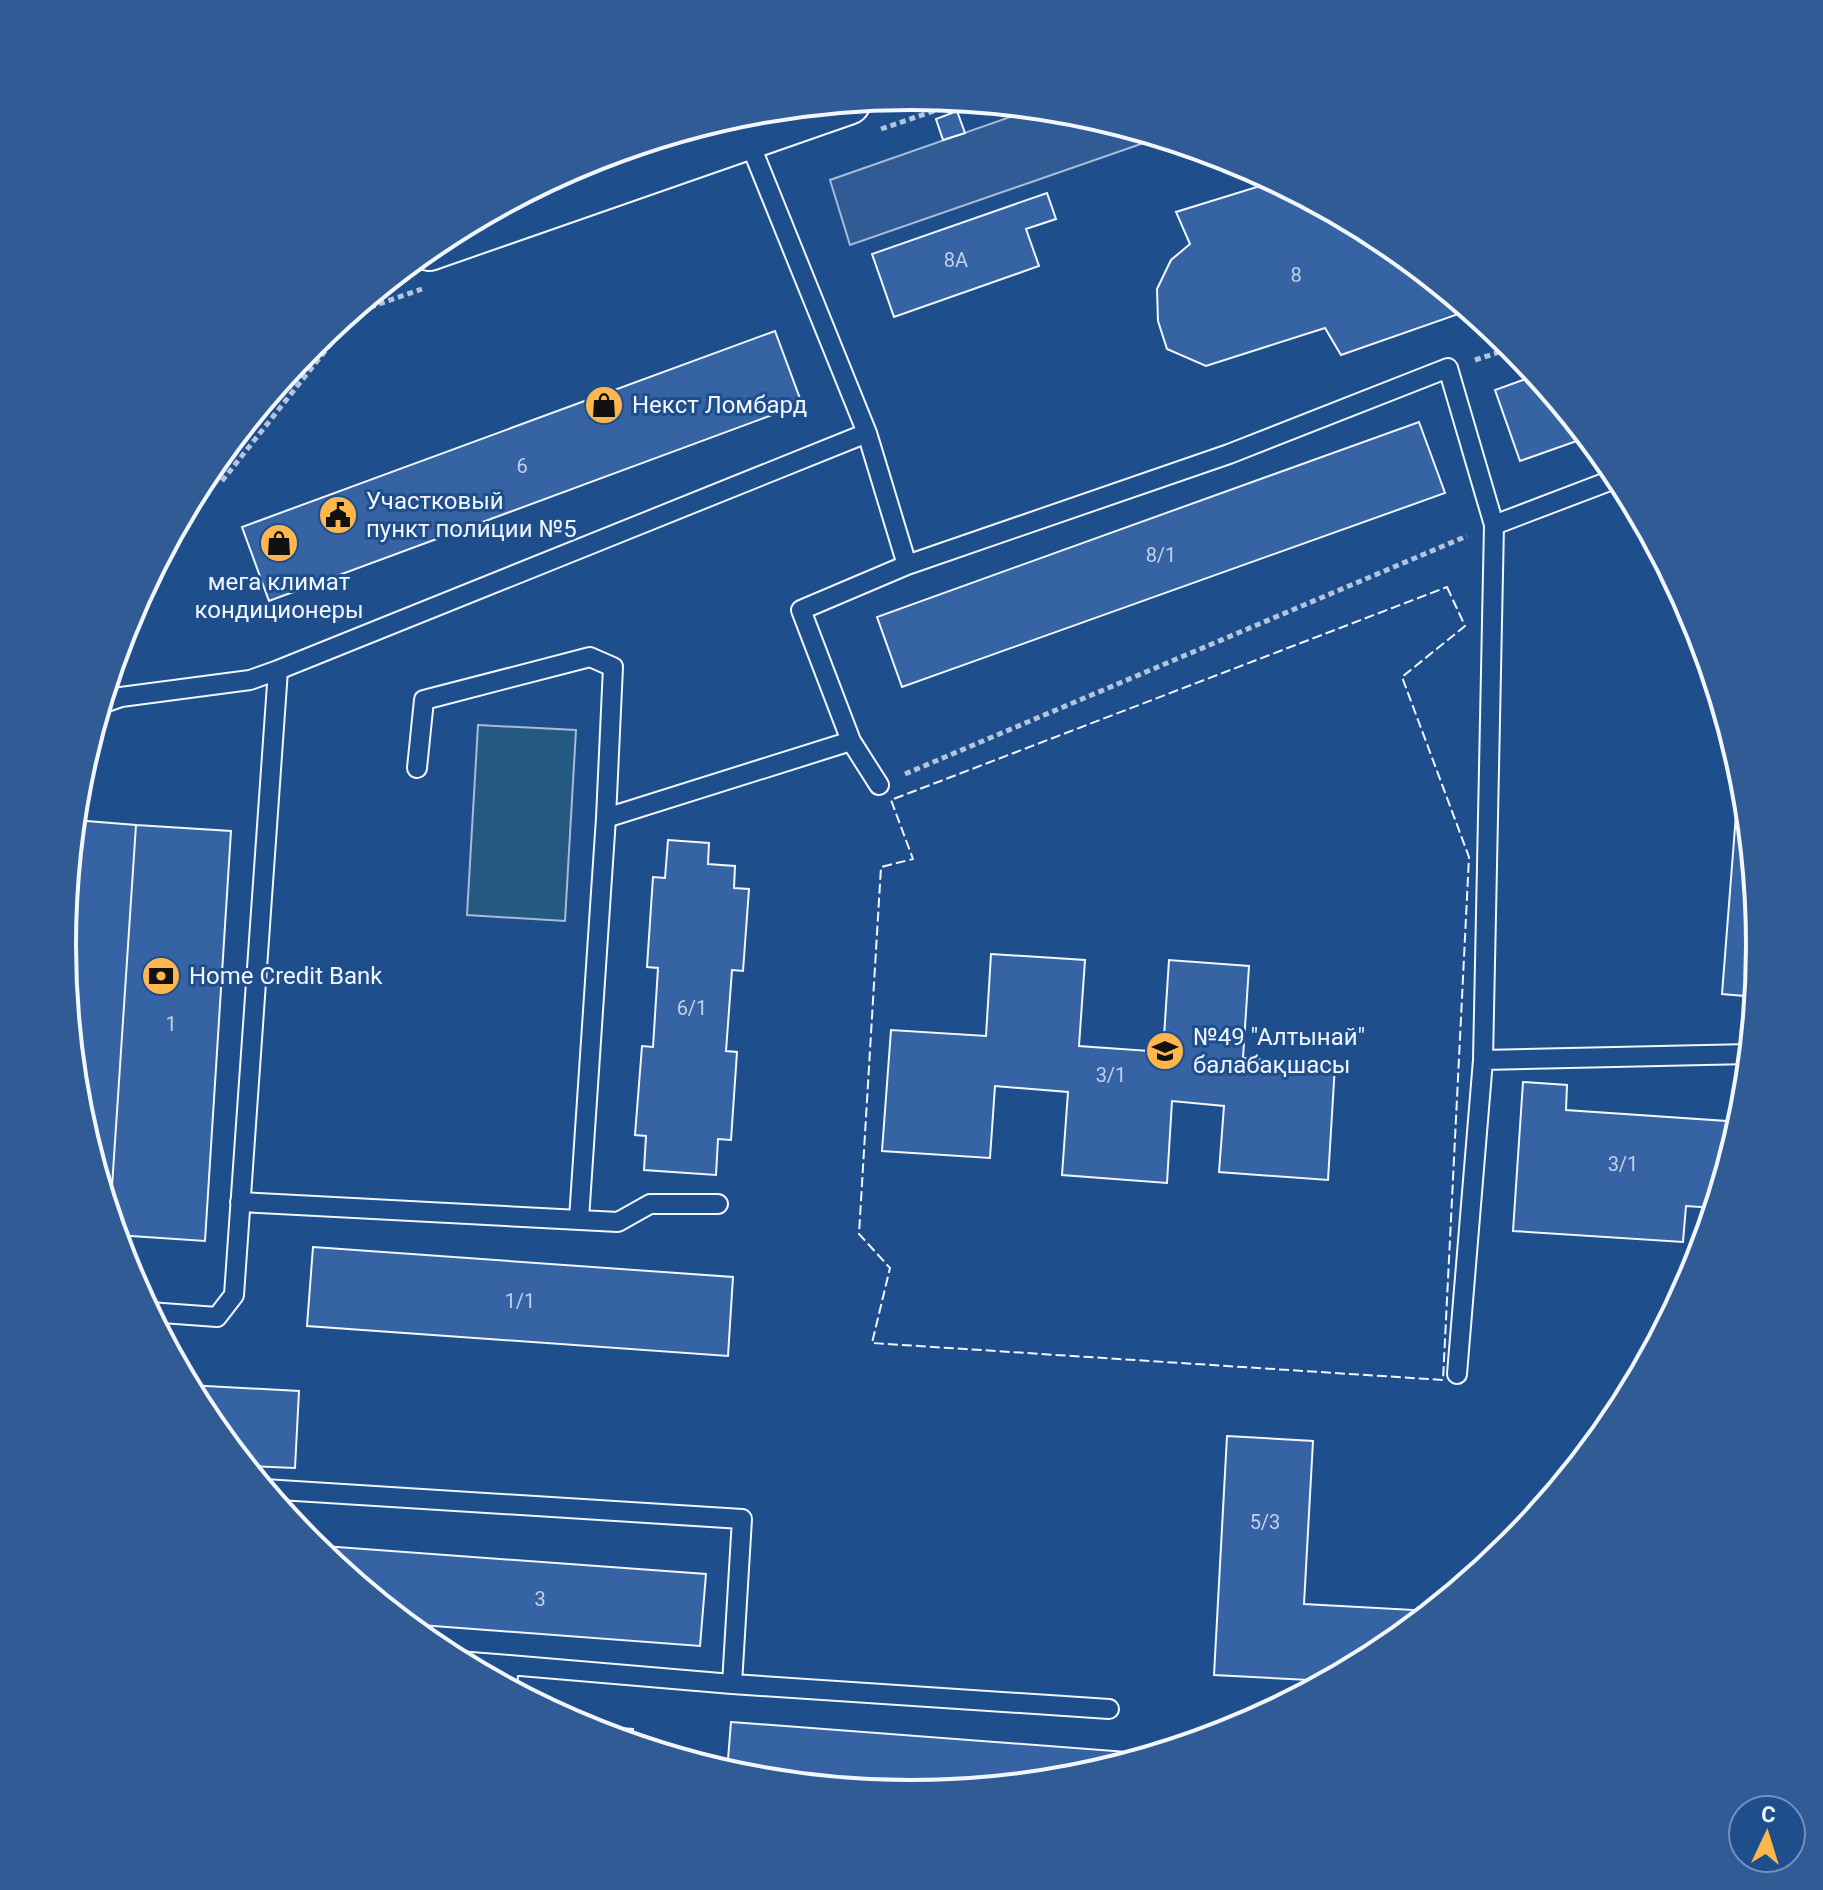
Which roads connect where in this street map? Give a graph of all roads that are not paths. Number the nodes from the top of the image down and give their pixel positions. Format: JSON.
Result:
{"nodes":[{"id":1,"x":862,"y":116,"type":"edge"},
{"id":2,"x":756,"y":125,"type":"edge"},
{"id":3,"x":743,"y":127,"type":"edge"},
{"id":4,"x":735,"y":129,"type":"edge"},
{"id":5,"x":429,"y":267,"type":"edge"},
{"id":6,"x":867,"y":433,"type":"junction"},
{"id":7,"x":1607,"y":482,"type":"edge"},
{"id":8,"x":1494,"y":525,"type":"junction"},
{"id":9,"x":907,"y":565,"type":"junction"},
{"id":10,"x":278,"y":670,"type":"junction"},
{"id":11,"x":113,"y":700,"type":"edge"},
{"id":12,"x":851,"y":741,"type":"junction"},
{"id":13,"x":417,"y":768,"type":"dead end"},
{"id":14,"x":879,"y":785,"type":"road end"},
{"id":15,"x":606,"y":818,"type":"junction"},
{"id":16,"x":1740,"y":1054,"type":"edge"},
{"id":17,"x":1483,"y":1060,"type":"junction"},
{"id":18,"x":240,"y":1202,"type":"junction"},
{"id":19,"x":718,"y":1204,"type":"dead end"},
{"id":20,"x":579,"y":1219,"type":"junction"},
{"id":21,"x":161,"y":1313,"type":"edge"},
{"id":22,"x":1457,"y":1374,"type":"dead end"},
{"id":23,"x":278,"y":1490,"type":"edge"},
{"id":24,"x":484,"y":1663,"type":"edge"},
{"id":25,"x":509,"y":1665,"type":"junction"},
{"id":26,"x":508,"y":1676,"type":"edge"},
{"id":27,"x":732,"y":1684,"type":"junction"},
{"id":28,"x":1109,"y":1709,"type":"dead end"}],
"edges":[{"from":1,"to":2,"type":"main road"},
{"from":3,"to":6,"type":"lane"},
{"from":4,"to":5,"type":"main road"},
{"from":6,"to":9,"type":"lane"},
{"from":6,"to":10,"type":"lane"},
{"from":7,"to":8,"type":"lane"},
{"from":8,"to":9,"type":"lane"},
{"from":8,"to":17,"type":"lane"},
{"from":9,"to":12,"type":"lane"},
{"from":10,"to":11,"type":"lane"},
{"from":10,"to":18,"type":"lane"},
{"from":12,"to":14,"type":"lane"},
{"from":12,"to":15,"type":"lane"},
{"from":13,"to":15,"type":"lane"},
{"from":15,"to":20,"type":"lane"},
{"from":16,"to":17,"type":"lane"},
{"from":17,"to":22,"type":"lane"},
{"from":18,"to":20,"type":"lane"},
{"from":18,"to":21,"type":"lane"},
{"from":19,"to":20,"type":"lane"},
{"from":23,"to":27,"type":"lane"},
{"from":24,"to":25,"type":"lane"},
{"from":25,"to":26,"type":"lane"},
{"from":25,"to":27,"type":"lane"},
{"from":27,"to":28,"type":"lane"}]}
